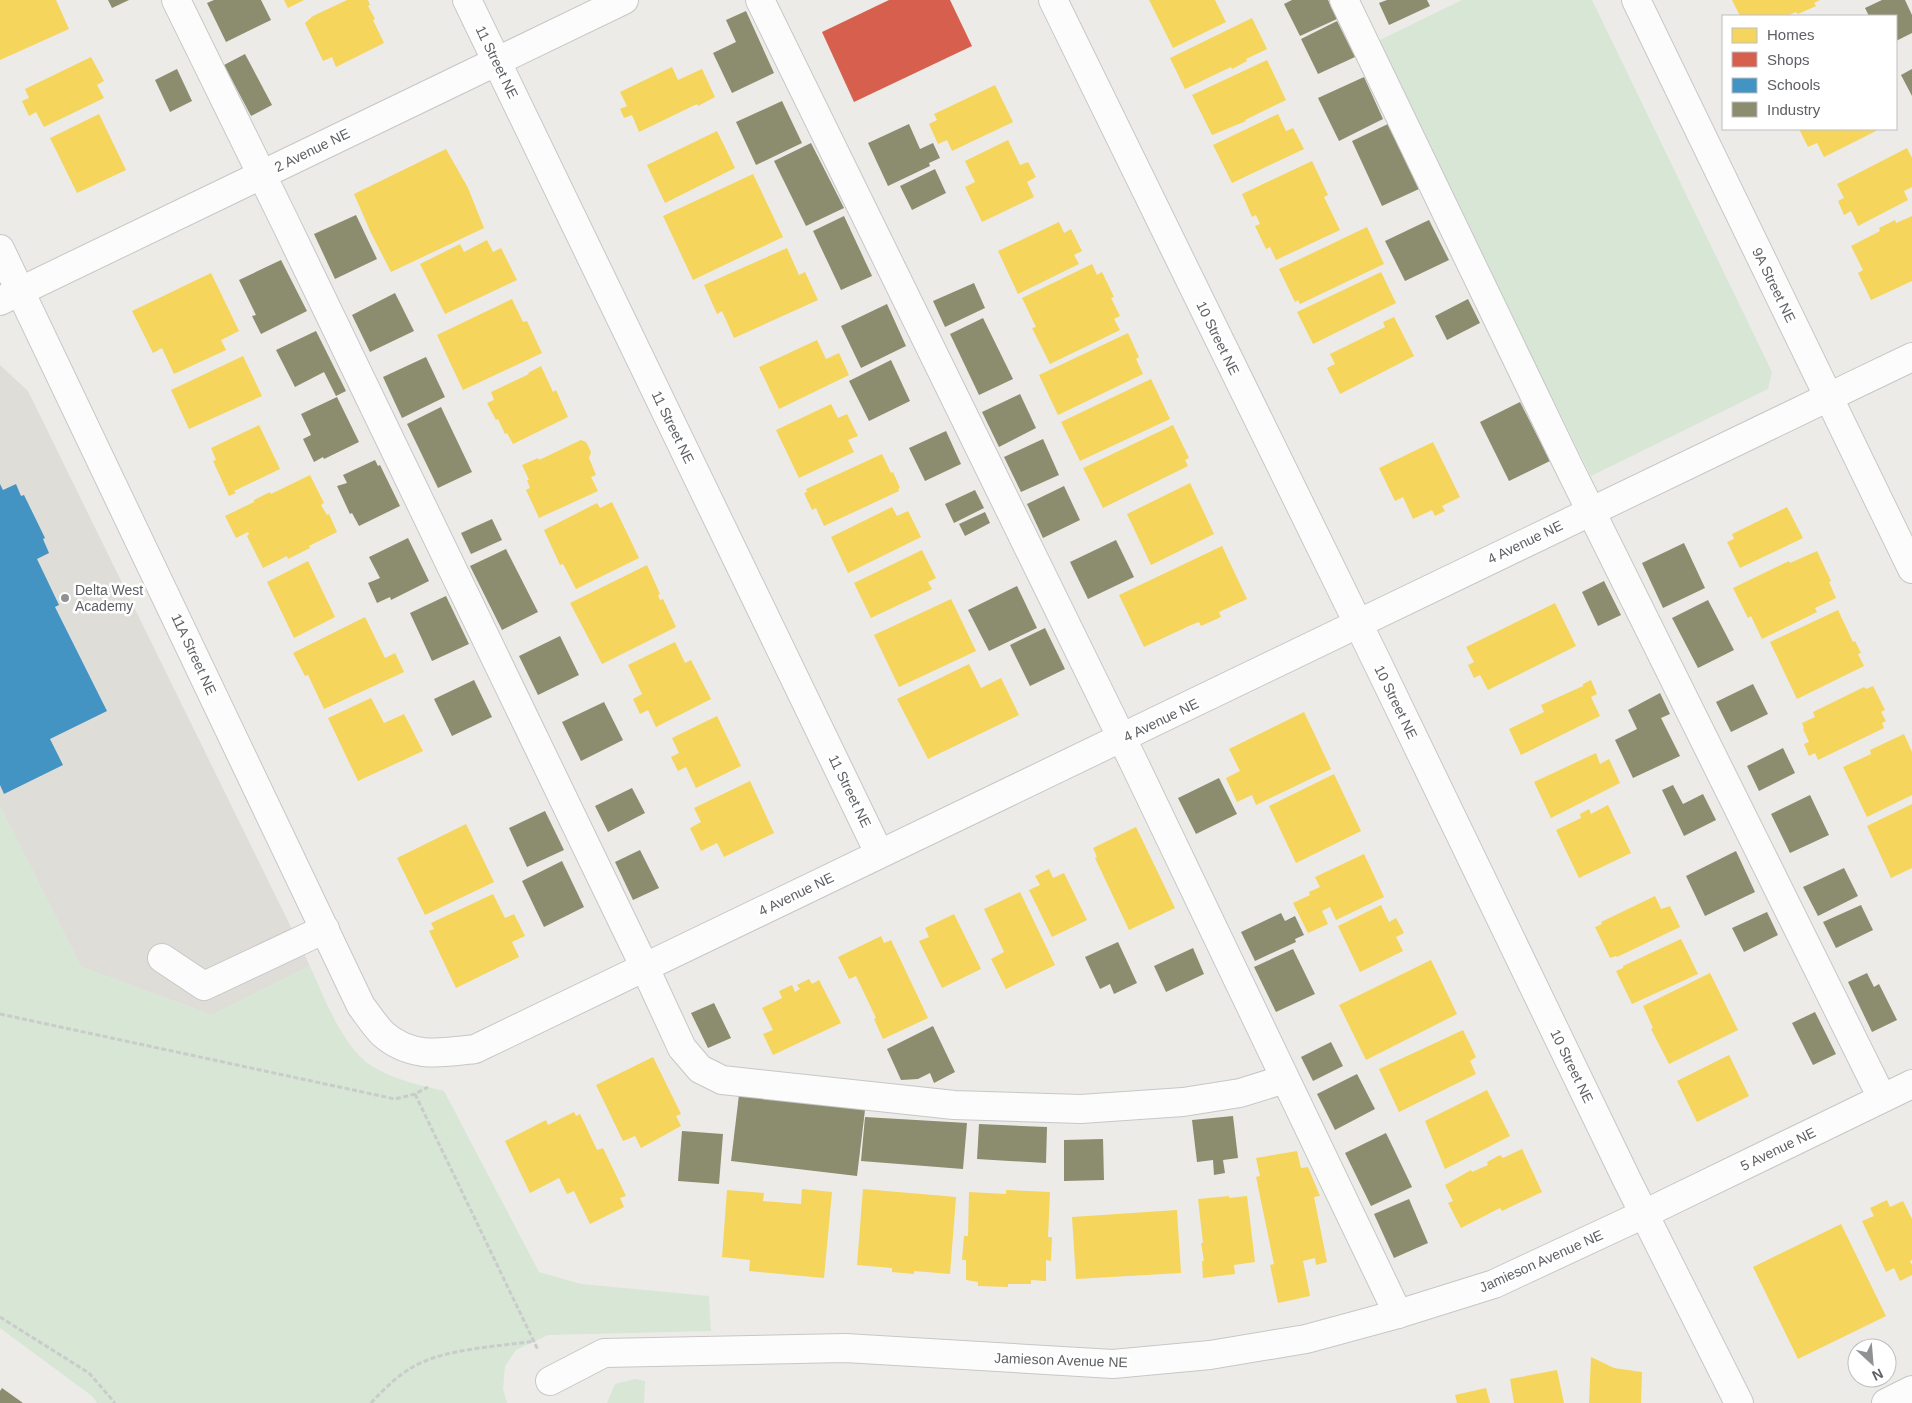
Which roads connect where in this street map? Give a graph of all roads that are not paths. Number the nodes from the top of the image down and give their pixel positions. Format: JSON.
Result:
{"nodes":[{"id":1,"x":176,"y":0,"type":"edge"},
{"id":2,"x":467,"y":0,"type":"edge"},
{"id":3,"x":624,"y":0,"type":"edge"},
{"id":4,"x":760,"y":0,"type":"edge"},
{"id":5,"x":1053,"y":0,"type":"edge"},
{"id":6,"x":1344,"y":0,"type":"edge"},
{"id":7,"x":1636,"y":0,"type":"edge"},
{"id":8,"x":497,"y":62,"type":"junction"},
{"id":9,"x":262,"y":174,"type":"junction"},
{"id":10,"x":0,"y":249,"type":"edge"},
{"id":11,"x":10,"y":296,"type":"edge"},
{"id":12,"x":1912,"y":357,"type":"edge"},
{"id":13,"x":1829,"y":397,"type":"junction"},
{"id":14,"x":1591,"y":510,"type":"junction"},
{"id":15,"x":1912,"y":569,"type":"edge"},
{"id":16,"x":1358,"y":623,"type":"junction"},
{"id":17,"x":1122,"y":739,"type":"junction"},
{"id":18,"x":879,"y":853,"type":"junction"},
{"id":19,"x":325,"y":929,"type":"junction"},
{"id":20,"x":162,"y":958,"type":"dead end"},
{"id":21,"x":645,"y":968,"type":"junction"},
{"id":22,"x":404,"y":1047,"type":"joint"},
{"id":23,"x":1285,"y":1079,"type":"junction"},
{"id":24,"x":1912,"y":1084,"type":"edge"},
{"id":25,"x":1882,"y":1098,"type":"junction"},
{"id":26,"x":1644,"y":1214,"type":"junction"},
{"id":27,"x":1398,"y":1314,"type":"junction"},
{"id":28,"x":550,"y":1381,"type":"road end"},
{"id":29,"x":1912,"y":1390,"type":"edge"},
{"id":30,"x":1740,"y":1403,"type":"edge"},
{"id":31,"x":1886,"y":1403,"type":"edge"}],
"edges":[{"from":1,"to":9,"type":"street"},
{"from":2,"to":8,"type":"street","name":"11 Street NE"},
{"from":3,"to":8,"type":"street","name":"2 Avenue NE"},
{"from":4,"to":17,"type":"street"},
{"from":5,"to":16,"type":"street","name":"10 Street NE"},
{"from":6,"to":14,"type":"street"},
{"from":7,"to":13,"type":"street","name":"9A Street NE"},
{"from":8,"to":9,"type":"street","name":"2 Avenue NE"},
{"from":8,"to":18,"type":"street","name":"11 Street NE"},
{"from":9,"to":11,"type":"street","name":"2 Avenue NE"},
{"from":9,"to":21,"type":"street"},
{"from":10,"to":11,"type":"street","name":"11A Street NE"},
{"from":11,"to":19,"type":"street","name":"11A Street NE"},
{"from":12,"to":13,"type":"street","name":"4 Avenue NE"},
{"from":13,"to":14,"type":"street","name":"4 Avenue NE"},
{"from":13,"to":15,"type":"street","name":"9A Street NE"},
{"from":14,"to":16,"type":"street","name":"4 Avenue NE"},
{"from":14,"to":25,"type":"street"},
{"from":16,"to":17,"type":"street","name":"4 Avenue NE"},
{"from":16,"to":26,"type":"street","name":"10 Street NE"},
{"from":17,"to":18,"type":"street","name":"4 Avenue NE"},
{"from":17,"to":23,"type":"street"},
{"from":18,"to":21,"type":"street","name":"4 Avenue NE"},
{"from":19,"to":20,"type":"street"},
{"from":19,"to":22,"type":"street","name":"11A Street NE"},
{"from":21,"to":22,"type":"street","name":"4 Avenue NE"},
{"from":21,"to":23,"type":"street"},
{"from":23,"to":27,"type":"street"},
{"from":24,"to":25,"type":"street","name":"5 Avenue NE"},
{"from":25,"to":26,"type":"street","name":"5 Avenue NE"},
{"from":26,"to":27,"type":"street","name":"Jamieson Avenue NE"},
{"from":26,"to":30,"type":"street","name":"10 Street NE"},
{"from":27,"to":28,"type":"street","name":"Jamieson Avenue NE"},
{"from":29,"to":31,"type":"street"}]}
